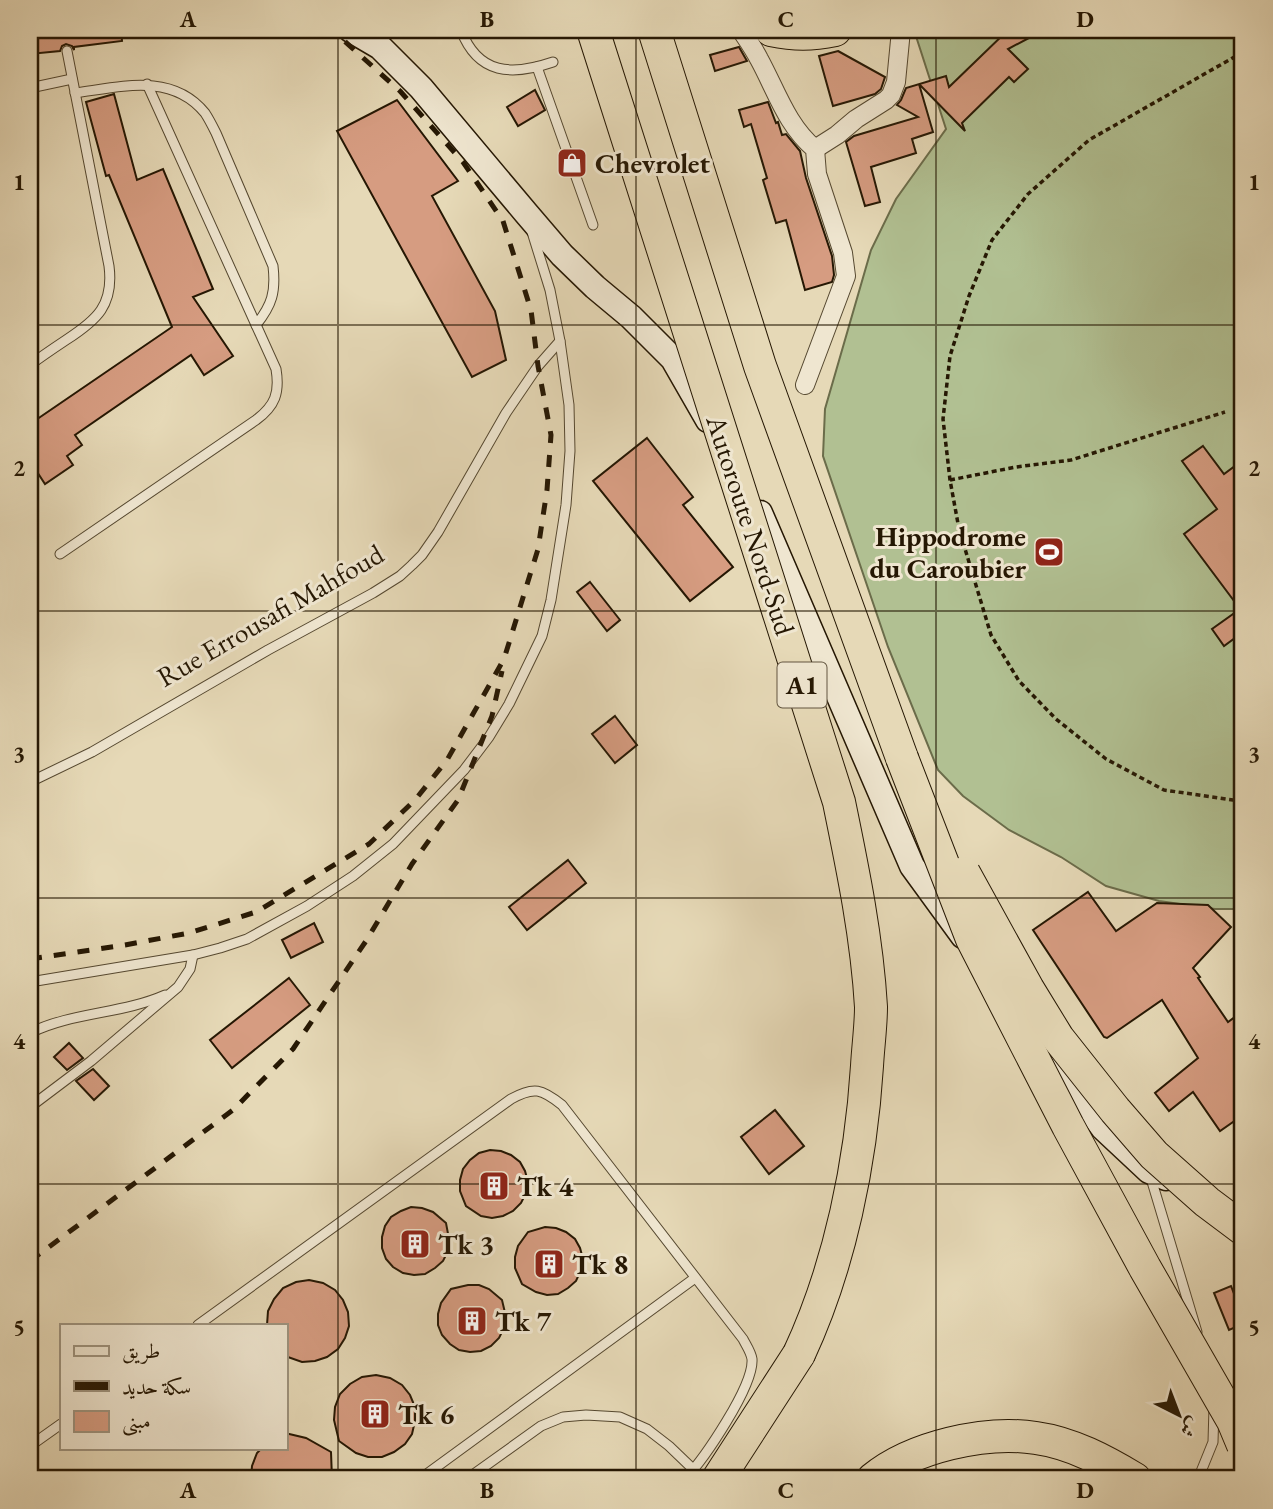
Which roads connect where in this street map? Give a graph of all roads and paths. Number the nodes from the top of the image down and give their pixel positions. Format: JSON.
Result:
{"nodes":[{"id":1,"x":351,"y":30,"type":"edge"},
{"id":2,"x":461,"y":30,"type":"edge"},
{"id":3,"x":593,"y":30,"type":"edge"},
{"id":4,"x":654,"y":30,"type":"edge"},
{"id":5,"x":741,"y":30,"type":"edge"},
{"id":6,"x":771,"y":30,"type":"edge"},
{"id":7,"x":835,"y":30,"type":"edge"},
{"id":8,"x":901,"y":30,"type":"edge"},
{"id":9,"x":378,"y":38,"type":"edge"},
{"id":10,"x":67,"y":51,"type":"dead end"},
{"id":11,"x":1243,"y":52,"type":"edge"},
{"id":12,"x":552,"y":62,"type":"dead end"},
{"id":13,"x":537,"y":68,"type":"junction"},
{"id":14,"x":72,"y":79,"type":"junction"},
{"id":15,"x":147,"y":84,"type":"junction"},
{"id":16,"x":30,"y":88,"type":"edge"},
{"id":17,"x":75,"y":93,"type":"junction"},
{"id":18,"x":815,"y":149,"type":"junction"},
{"id":19,"x":526,"y":213,"type":"junction"},
{"id":20,"x":593,"y":225,"type":"dead end"},
{"id":21,"x":256,"y":325,"type":"junction"},
{"id":22,"x":559,"y":341,"type":"junction"},
{"id":23,"x":30,"y":365,"type":"edge"},
{"id":24,"x":805,"y":385,"type":"dead end"},
{"id":25,"x":1225,"y":412,"type":"dead end"},
{"id":26,"x":950,"y":480,"type":"junction"},
{"id":27,"x":60,"y":554,"type":"dead end"},
{"id":28,"x":902,"y":758,"type":"junction"},
{"id":29,"x":30,"y":782,"type":"edge"},
{"id":30,"x":1243,"y":800,"type":"edge"},
{"id":31,"x":193,"y":956,"type":"junction"},
{"id":32,"x":30,"y":982,"type":"edge"},
{"id":33,"x":173,"y":992,"type":"junction"},
{"id":34,"x":30,"y":1033,"type":"edge"},
{"id":35,"x":30,"y":1107,"type":"edge"},
{"id":36,"x":1149,"y":1171,"type":"junction"},
{"id":37,"x":1243,"y":1212,"type":"edge"},
{"id":38,"x":1243,"y":1229,"type":"edge"},
{"id":39,"x":695,"y":1278,"type":"junction"},
{"id":40,"x":199,"y":1324,"type":"edge"},
{"id":41,"x":1199,"y":1338,"type":"dead end"},
{"id":42,"x":1203,"y":1351,"type":"dead end"},
{"id":43,"x":799,"y":1354,"type":"junction"},
{"id":44,"x":60,"y":1425,"type":"edge"},
{"id":45,"x":1243,"y":1445,"type":"edge"},
{"id":46,"x":30,"y":1446,"type":"edge"},
{"id":47,"x":706,"y":1475,"type":"edge"},
{"id":48,"x":420,"y":1479,"type":"edge"},
{"id":49,"x":467,"y":1479,"type":"edge"},
{"id":50,"x":685,"y":1479,"type":"edge"},
{"id":51,"x":740,"y":1479,"type":"edge"},
{"id":52,"x":873,"y":1479,"type":"edge"},
{"id":53,"x":1135,"y":1479,"type":"edge"},
{"id":54,"x":1198,"y":1479,"type":"edge"}],
"edges":[{"from":1,"to":9,"type":"street"},
{"from":2,"to":13,"type":"lane"},
{"from":3,"to":43,"type":"highway","name":"Autoroute Nord-Sud","number":"A1","bridge":true},
{"from":4,"to":28,"type":"highway","name":"Autoroute Nord-Sud","number":"A1"},
{"from":5,"to":18,"type":"street"},
{"from":6,"to":7,"type":"highway"},
{"from":8,"to":18,"type":"street"},
{"from":9,"to":19,"type":"street"},
{"from":10,"to":14,"type":"lane"},
{"from":11,"to":26,"type":"path"},
{"from":12,"to":13,"type":"lane"},
{"from":13,"to":20,"type":"lane"},
{"from":14,"to":16,"type":"lane"},
{"from":14,"to":17,"type":"lane"},
{"from":15,"to":17,"type":"lane"},
{"from":15,"to":21,"type":"lane"},
{"from":15,"to":21,"type":"lane"},
{"from":17,"to":23,"type":"lane"},
{"from":18,"to":24,"type":"street"},
{"from":19,"to":22,"type":"lane"},
{"from":19,"to":36,"type":"street"},
{"from":21,"to":27,"type":"lane"},
{"from":22,"to":29,"type":"lane","name":"Rue Errousafi Mahfoud"},
{"from":22,"to":31,"type":"lane"},
{"from":25,"to":26,"type":"path"},
{"from":26,"to":30,"type":"path"},
{"from":28,"to":38,"type":"highway","number":"A1","bridge":true},
{"from":28,"to":45,"type":"highway","number":"A1","bridge":true},
{"from":31,"to":32,"type":"lane"},
{"from":31,"to":33,"type":"lane"},
{"from":33,"to":34,"type":"lane"},
{"from":33,"to":35,"type":"lane"},
{"from":36,"to":37,"type":"street"},
{"from":36,"to":41,"type":"lane"},
{"from":39,"to":40,"type":"lane"},
{"from":39,"to":47,"type":"lane"},
{"from":39,"to":48,"type":"lane"},
{"from":42,"to":54,"type":"lane"},
{"from":43,"to":47,"type":"highway"},
{"from":43,"to":51,"type":"highway"},
{"from":44,"to":46,"type":"lane"},
{"from":47,"to":49,"type":"lane"},
{"from":47,"to":50,"type":"lane"},
{"from":52,"to":53,"type":"highway"}]}
